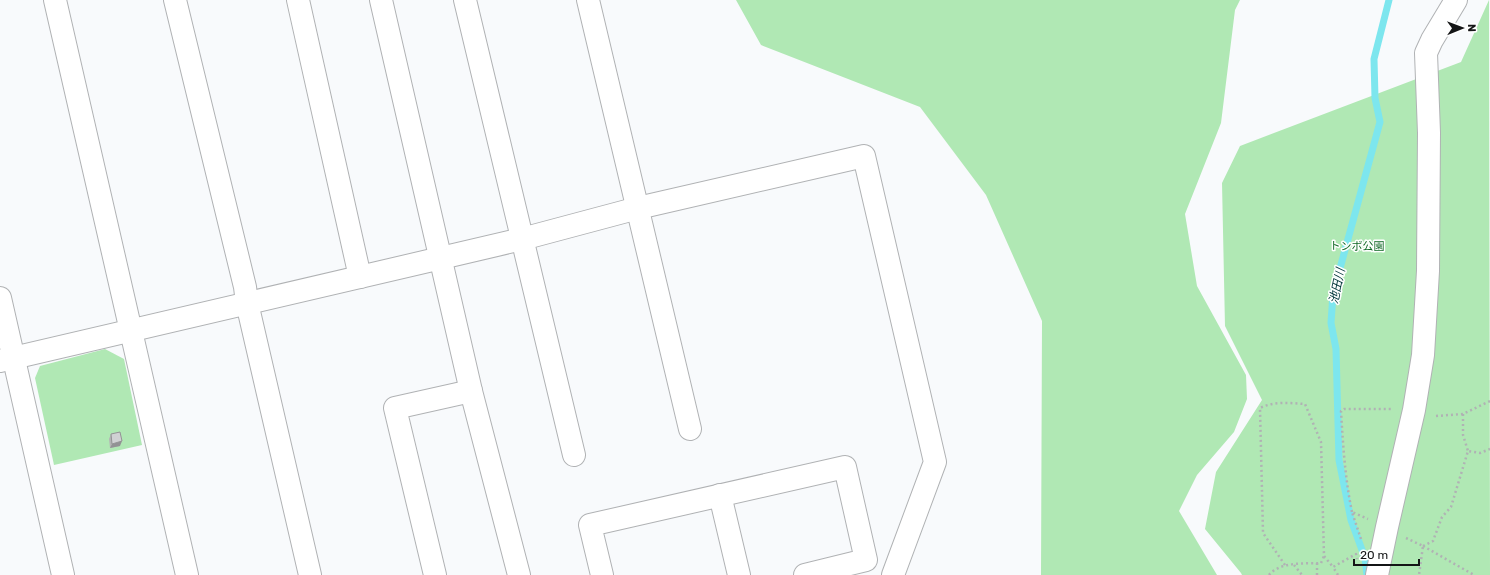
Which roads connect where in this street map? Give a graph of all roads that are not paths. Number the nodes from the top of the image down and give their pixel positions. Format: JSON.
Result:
{"nodes":[{"id":1,"x":55,"y":0,"type":"edge"},
{"id":2,"x":174,"y":0,"type":"edge"},
{"id":3,"x":298,"y":0,"type":"edge"},
{"id":4,"x":381,"y":0,"type":"edge"},
{"id":5,"x":465,"y":0,"type":"edge"},
{"id":6,"x":588,"y":0,"type":"edge"},
{"id":7,"x":1456,"y":0,"type":"edge"},
{"id":8,"x":638,"y":208,"type":"junction"},
{"id":9,"x":522,"y":240,"type":"junction"},
{"id":10,"x":441,"y":258,"type":"junction"},
{"id":11,"x":360,"y":277,"type":"junction"},
{"id":12,"x":0,"y":298,"type":"edge"},
{"id":13,"x":247,"y":303,"type":"junction"},
{"id":14,"x":130,"y":330,"type":"junction"},
{"id":15,"x":6,"y":359,"type":"edge"},
{"id":16,"x":471,"y":391,"type":"junction"},
{"id":17,"x":690,"y":429,"type":"dead end"},
{"id":18,"x":574,"y":455,"type":"dead end"},
{"id":19,"x":720,"y":495,"type":"junction"},
{"id":20,"x":1368,"y":570,"type":"edge"},
{"id":21,"x":63,"y":575,"type":"edge"},
{"id":22,"x":187,"y":575,"type":"edge"},
{"id":23,"x":310,"y":575,"type":"edge"},
{"id":24,"x":435,"y":575,"type":"edge"},
{"id":25,"x":519,"y":575,"type":"edge"},
{"id":26,"x":602,"y":575,"type":"edge"},
{"id":27,"x":738,"y":575,"type":"edge"},
{"id":28,"x":805,"y":575,"type":"edge"},
{"id":29,"x":893,"y":575,"type":"edge"}],
"edges":[{"from":1,"to":14,"type":"street"},
{"from":2,"to":13,"type":"street"},
{"from":3,"to":11,"type":"street"},
{"from":4,"to":10,"type":"street"},
{"from":5,"to":9,"type":"street"},
{"from":6,"to":8,"type":"street"},
{"from":7,"to":20,"type":"street"},
{"from":8,"to":9,"type":"street"},
{"from":8,"to":17,"type":"street"},
{"from":8,"to":29,"type":"street"},
{"from":9,"to":10,"type":"street"},
{"from":9,"to":18,"type":"street"},
{"from":10,"to":11,"type":"street"},
{"from":10,"to":16,"type":"street"},
{"from":11,"to":13,"type":"street"},
{"from":12,"to":15,"type":"street"},
{"from":13,"to":14,"type":"street"},
{"from":13,"to":23,"type":"street"},
{"from":14,"to":15,"type":"street"},
{"from":14,"to":22,"type":"street"},
{"from":15,"to":21,"type":"street"},
{"from":16,"to":24,"type":"street"},
{"from":16,"to":25,"type":"street"},
{"from":19,"to":26,"type":"street"},
{"from":19,"to":27,"type":"street"},
{"from":19,"to":28,"type":"street"}]}
